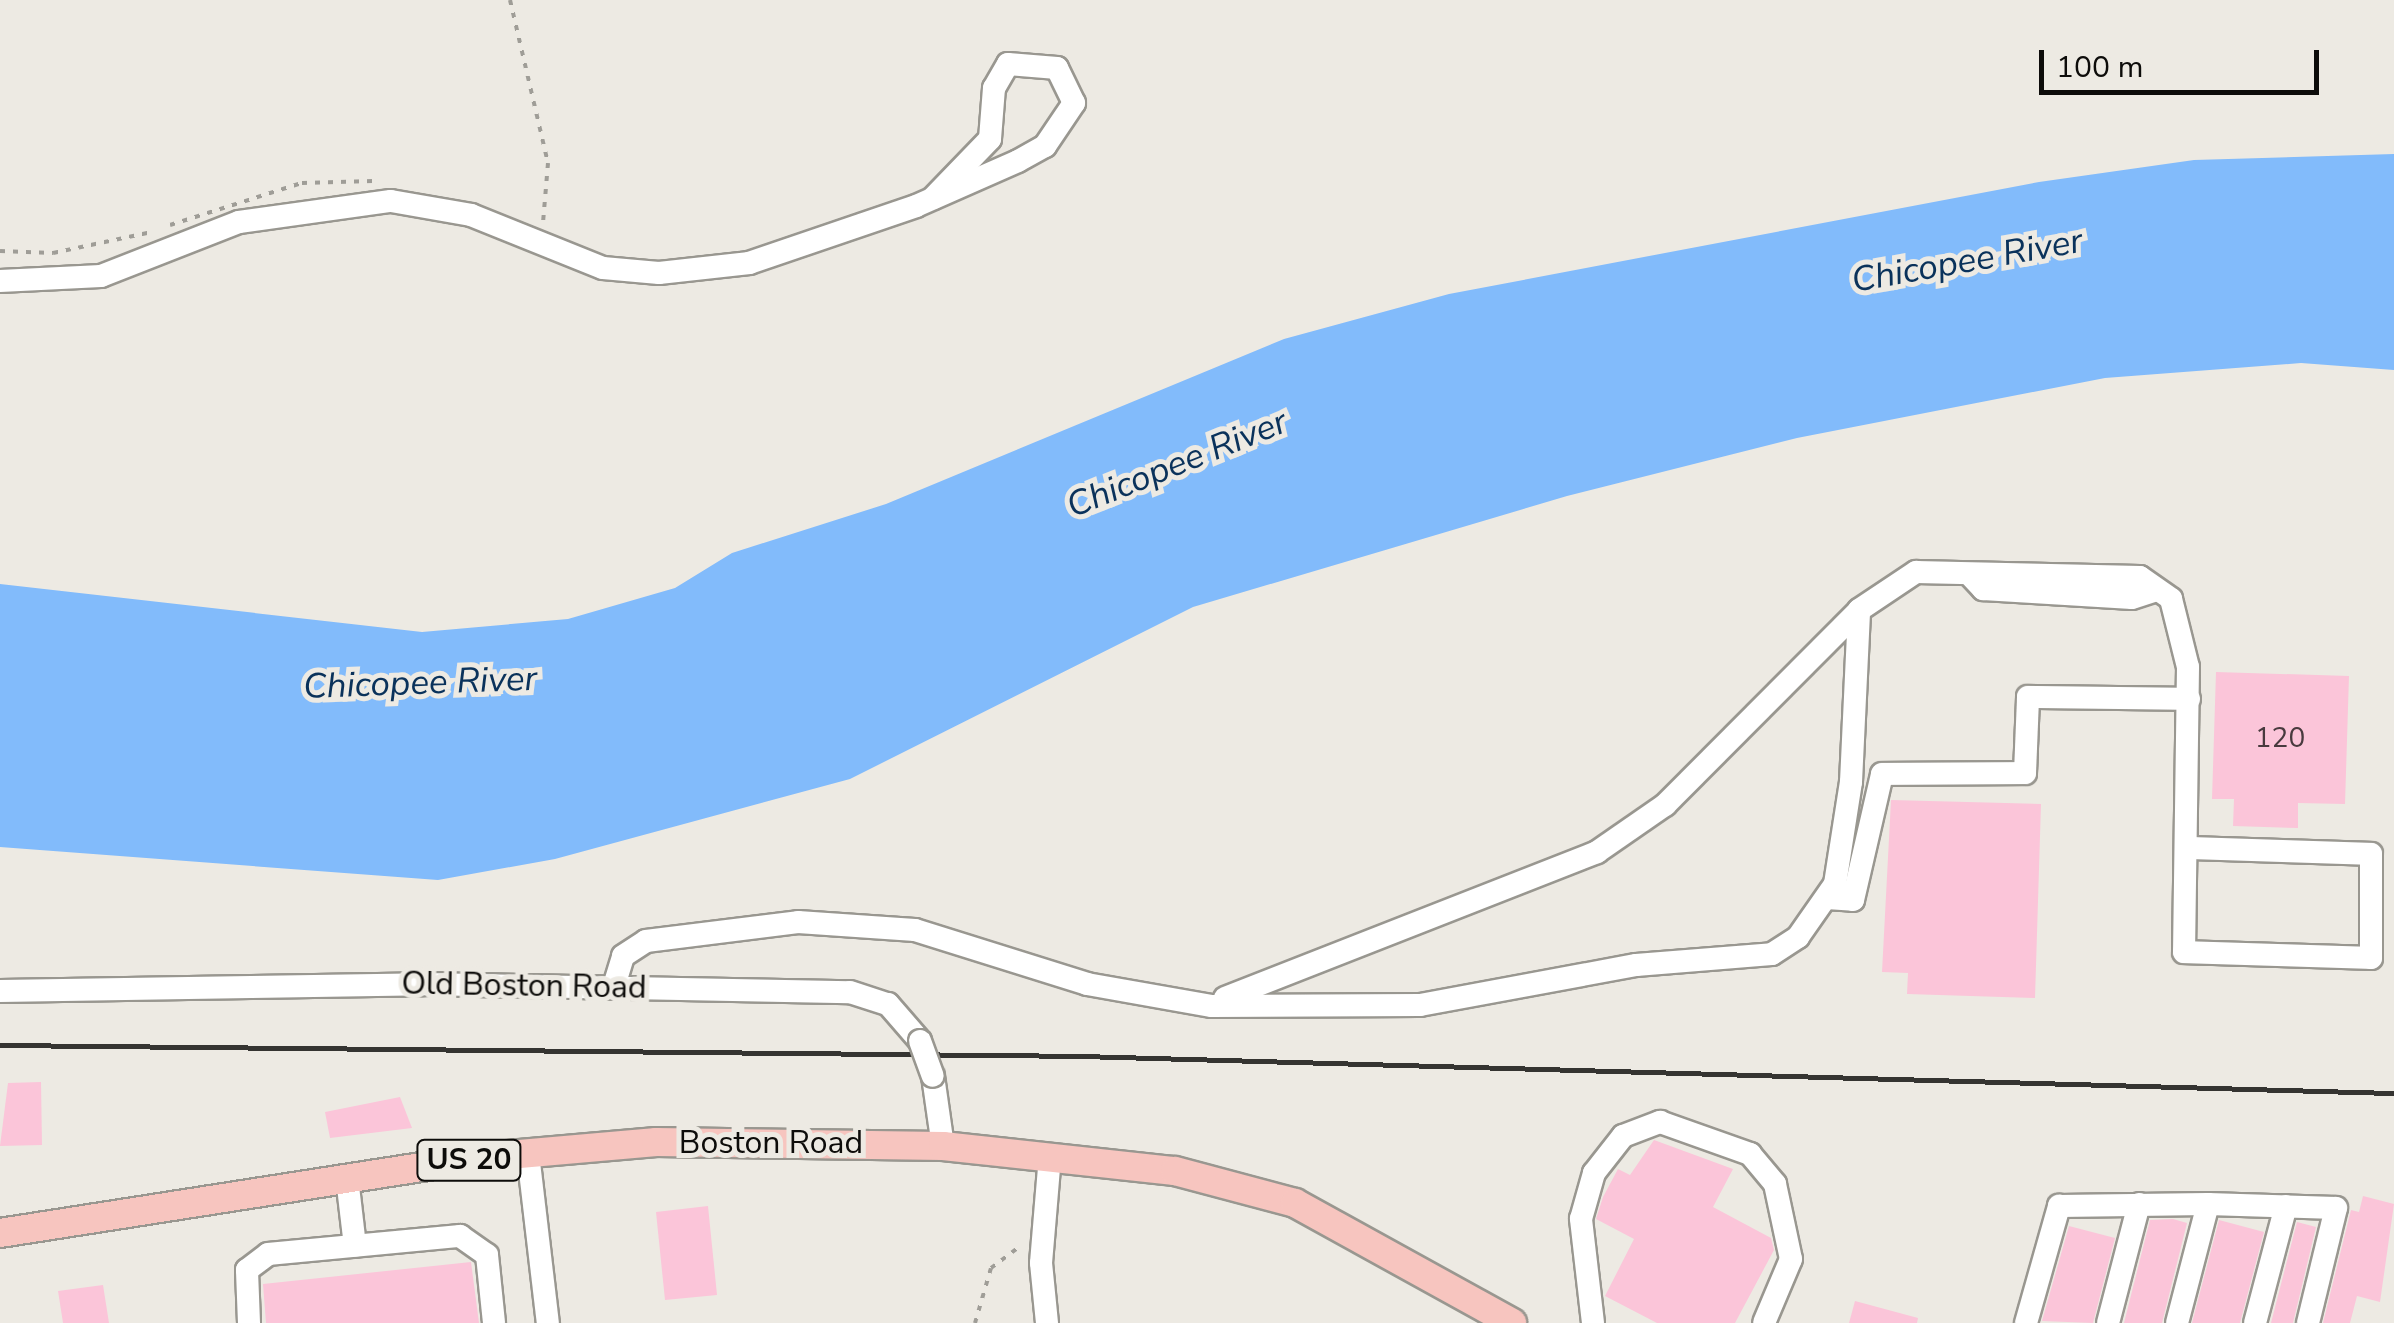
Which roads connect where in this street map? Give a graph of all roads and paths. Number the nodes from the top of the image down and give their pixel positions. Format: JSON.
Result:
{"nodes":[{"id":1,"x":510,"y":0,"type":"edge"},
{"id":2,"x":934,"y":198,"type":"junction"},
{"id":3,"x":536,"y":241,"type":"junction"},
{"id":4,"x":0,"y":281,"type":"edge"},
{"id":5,"x":1859,"y":610,"type":"junction"},
{"id":6,"x":2189,"y":699,"type":"junction"},
{"id":7,"x":2186,"y":848,"type":"junction"},
{"id":8,"x":1828,"y":898,"type":"junction"},
{"id":9,"x":614,"y":986,"type":"junction"},
{"id":10,"x":0,"y":991,"type":"edge"},
{"id":11,"x":1197,"y":1004,"type":"junction"},
{"id":12,"x":943,"y":1146,"type":"junction"},
{"id":13,"x":528,"y":1154,"type":"junction"},
{"id":14,"x":1050,"y":1155,"type":"junction"},
{"id":15,"x":348,"y":1178,"type":"junction"},
{"id":16,"x":2139,"y":1204,"type":"junction"},
{"id":17,"x":2208,"y":1204,"type":"junction"},
{"id":18,"x":2286,"y":1206,"type":"junction"},
{"id":19,"x":0,"y":1233,"type":"edge"},
{"id":20,"x":1042,"y":1233,"type":"junction"},
{"id":21,"x":354,"y":1246,"type":"junction"},
{"id":22,"x":1598,"y":1320,"type":"edge"},
{"id":23,"x":249,"y":1323,"type":"edge"},
{"id":24,"x":494,"y":1323,"type":"edge"},
{"id":25,"x":548,"y":1323,"type":"edge"},
{"id":26,"x":975,"y":1323,"type":"edge"},
{"id":27,"x":1047,"y":1323,"type":"edge"},
{"id":28,"x":1512,"y":1323,"type":"edge"},
{"id":29,"x":1764,"y":1323,"type":"edge"},
{"id":30,"x":2026,"y":1323,"type":"edge"},
{"id":31,"x":2108,"y":1323,"type":"edge"},
{"id":32,"x":2177,"y":1323,"type":"edge"},
{"id":33,"x":2255,"y":1323,"type":"edge"},
{"id":34,"x":2308,"y":1323,"type":"edge"}],
"edges":[{"from":1,"to":3,"type":"path"},
{"from":2,"to":2,"type":"street"},
{"from":2,"to":3,"type":"street"},
{"from":3,"to":4,"type":"street"},
{"from":5,"to":6,"type":"street"},
{"from":5,"to":8,"type":"street"},
{"from":5,"to":11,"type":"street"},
{"from":6,"to":7,"type":"street"},
{"from":6,"to":8,"type":"street"},
{"from":7,"to":7,"type":"street"},
{"from":8,"to":11,"type":"street"},
{"from":9,"to":10,"type":"street","name":"Old Boston Road"},
{"from":9,"to":11,"type":"street"},
{"from":9,"to":12,"type":"street","name":"Old Boston Road","bridge":true},
{"from":12,"to":13,"type":"main road","name":"Boston Road","number":"US 20"},
{"from":12,"to":14,"type":"main road","name":"Boston Road","number":"US 20"},
{"from":13,"to":15,"type":"main road","name":"Boston Road","number":"US 20"},
{"from":13,"to":25,"type":"street"},
{"from":14,"to":20,"type":"street"},
{"from":14,"to":28,"type":"main road","name":"Boston Road","number":"US 20"},
{"from":15,"to":19,"type":"main road","name":"Boston Road","number":"US 20"},
{"from":15,"to":21,"type":"street"},
{"from":16,"to":17,"type":"street"},
{"from":16,"to":30,"type":"street"},
{"from":16,"to":31,"type":"street"},
{"from":17,"to":18,"type":"street"},
{"from":17,"to":32,"type":"street"},
{"from":18,"to":33,"type":"street"},
{"from":18,"to":34,"type":"street"},
{"from":20,"to":26,"type":"path"},
{"from":20,"to":27,"type":"street"},
{"from":21,"to":23,"type":"street"},
{"from":21,"to":24,"type":"street"},
{"from":22,"to":29,"type":"street"}]}
